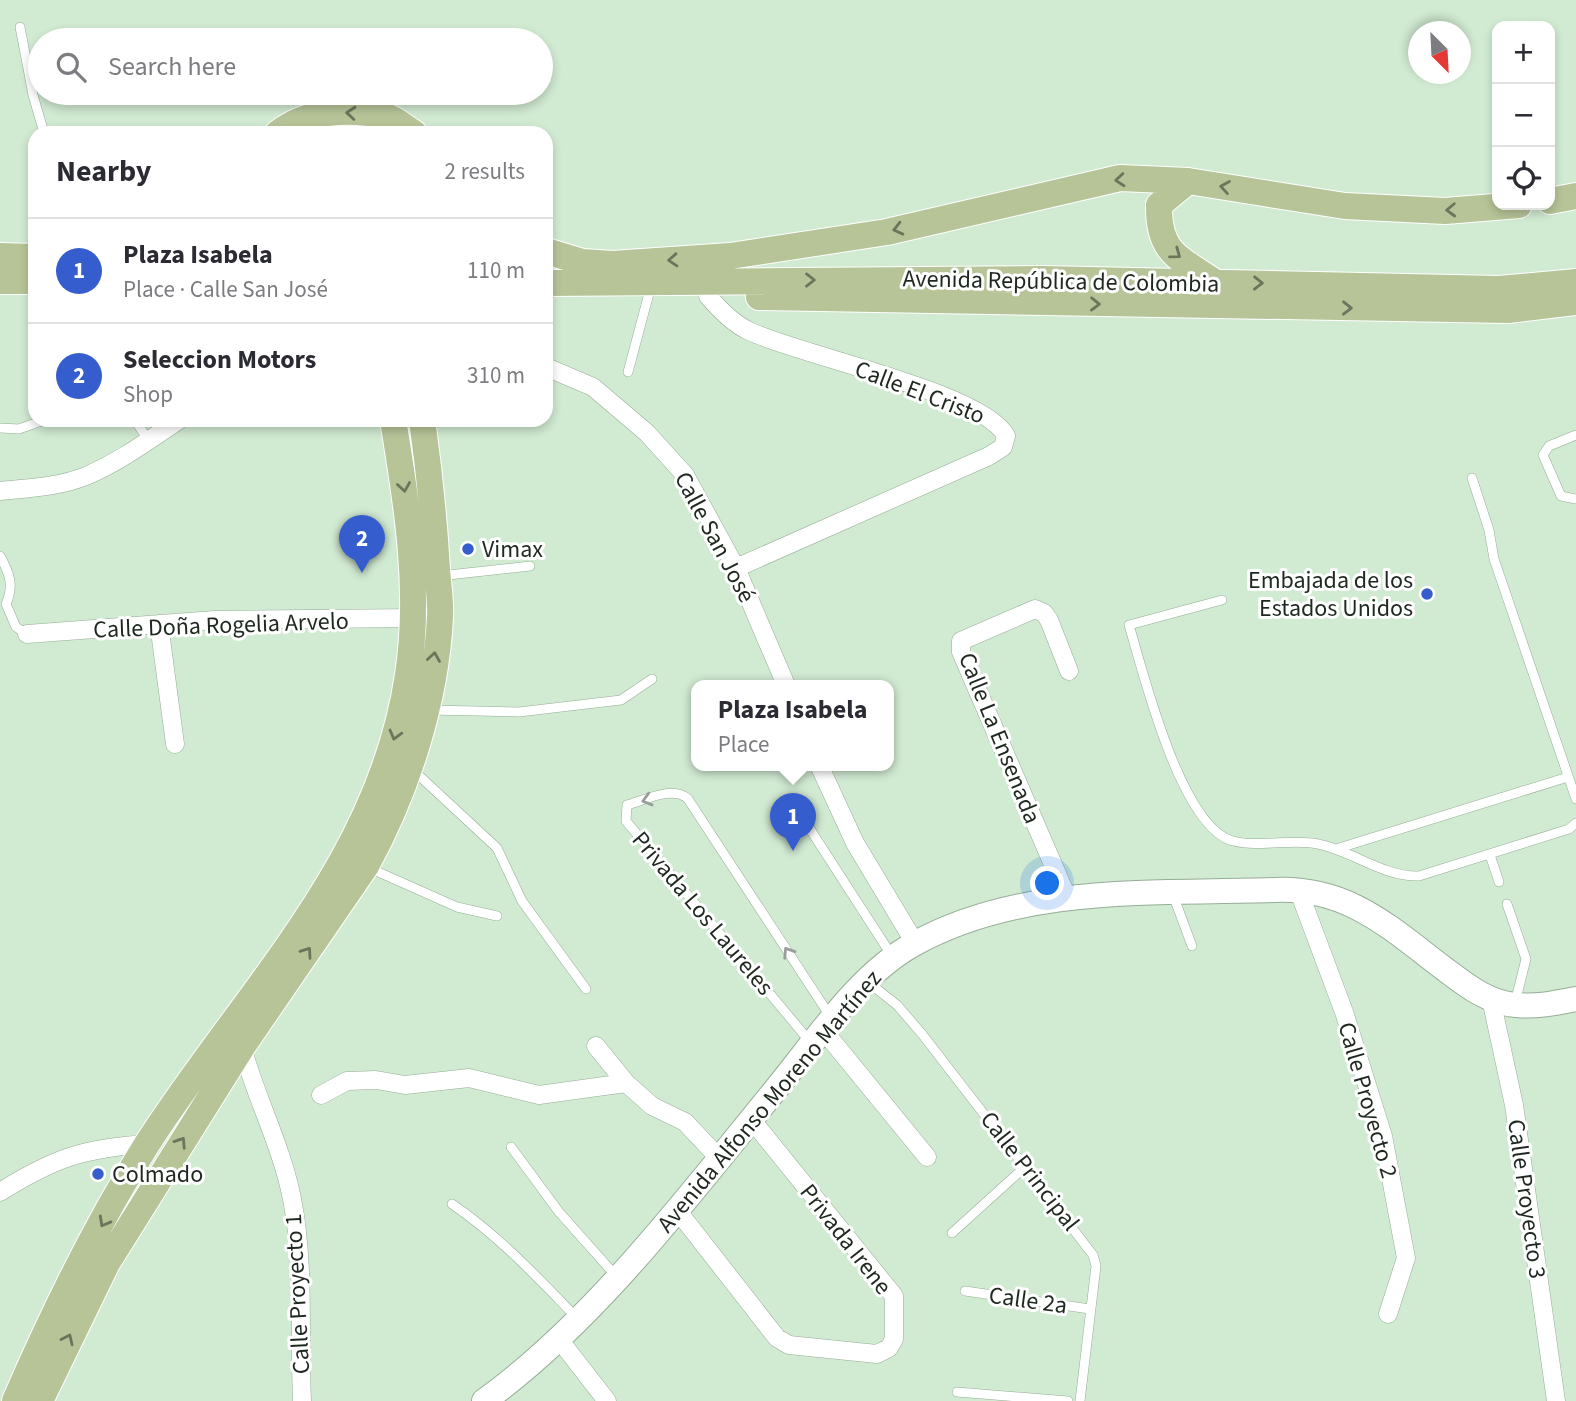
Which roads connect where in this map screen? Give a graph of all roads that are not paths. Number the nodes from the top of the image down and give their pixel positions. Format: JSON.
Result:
{"nodes":[{"id":1,"x":20,"y":27,"type":"dead end"},
{"id":2,"x":28,"y":69,"type":"edge"},
{"id":3,"x":36,"y":105,"type":"edge"},
{"id":4,"x":42,"y":126,"type":"edge"},
{"id":5,"x":287,"y":126,"type":"edge"},
{"id":6,"x":403,"y":126,"type":"edge"},
{"id":7,"x":1188,"y":181,"type":"junction"},
{"id":8,"x":1576,"y":196,"type":"edge"},
{"id":9,"x":1555,"y":201,"type":"edge"},
{"id":10,"x":1555,"y":203,"type":"edge"},
{"id":11,"x":1492,"y":207,"type":"edge"},
{"id":12,"x":1576,"y":207,"type":"edge"},
{"id":13,"x":553,"y":253,"type":"edge"},
{"id":14,"x":0,"y":256,"type":"edge"},
{"id":15,"x":28,"y":257,"type":"edge"},
{"id":16,"x":1576,"y":268,"type":"edge"},
{"id":17,"x":0,"y":281,"type":"edge"},
{"id":18,"x":28,"y":281,"type":"edge"},
{"id":19,"x":652,"y":281,"type":"junction"},
{"id":20,"x":1576,"y":282,"type":"edge"},
{"id":21,"x":553,"y":283,"type":"edge"},
{"id":22,"x":1216,"y":283,"type":"junction"},
{"id":23,"x":699,"y":288,"type":"junction"},
{"id":24,"x":1499,"y":289,"type":"junction"},
{"id":25,"x":1576,"y":302,"type":"edge"},
{"id":26,"x":553,"y":370,"type":"edge"},
{"id":27,"x":628,"y":372,"type":"dead end"},
{"id":28,"x":28,"y":426,"type":"edge"},
{"id":29,"x":140,"y":427,"type":"edge"},
{"id":30,"x":168,"y":427,"type":"edge"},
{"id":31,"x":394,"y":427,"type":"edge"},
{"id":32,"x":423,"y":427,"type":"edge"},
{"id":33,"x":0,"y":428,"type":"edge"},
{"id":34,"x":1576,"y":435,"type":"edge"},
{"id":35,"x":148,"y":440,"type":"junction"},
{"id":36,"x":1472,"y":478,"type":"dead end"},
{"id":37,"x":0,"y":491,"type":"edge"},
{"id":38,"x":1576,"y":499,"type":"edge"},
{"id":39,"x":0,"y":556,"type":"edge"},
{"id":40,"x":530,"y":566,"type":"dead end"},
{"id":41,"x":736,"y":568,"type":"junction"},
{"id":42,"x":437,"y":576,"type":"junction"},
{"id":43,"x":1222,"y":600,"type":"dead end"},
{"id":44,"x":3,"y":604,"type":"edge"},
{"id":45,"x":427,"y":618,"type":"junction"},
{"id":46,"x":159,"y":624,"type":"junction"},
{"id":47,"x":27,"y":635,"type":"joint"},
{"id":48,"x":1069,"y":671,"type":"dead end"},
{"id":49,"x":652,"y":679,"type":"dead end"},
{"id":50,"x":784,"y":680,"type":"edge"},
{"id":51,"x":426,"y":710,"type":"junction"},
{"id":52,"x":175,"y":744,"type":"dead end"},
{"id":53,"x":409,"y":766,"type":"junction"},
{"id":54,"x":823,"y":771,"type":"edge"},
{"id":55,"x":1568,"y":776,"type":"junction"},
{"id":56,"x":1576,"y":799,"type":"edge"},
{"id":57,"x":797,"y":809,"type":"dead end"},
{"id":58,"x":1576,"y":824,"type":"edge"},
{"id":59,"x":1335,"y":849,"type":"junction"},
{"id":60,"x":1490,"y":855,"type":"junction"},
{"id":61,"x":366,"y":866,"type":"junction"},
{"id":62,"x":1499,"y":882,"type":"dead end"},
{"id":63,"x":1298,"y":889,"type":"junction"},
{"id":64,"x":1172,"y":893,"type":"junction"},
{"id":65,"x":1068,"y":899,"type":"junction"},
{"id":66,"x":1507,"y":904,"type":"dead end"},
{"id":67,"x":497,"y":916,"type":"dead end"},
{"id":68,"x":915,"y":943,"type":"junction"},
{"id":69,"x":1192,"y":946,"type":"dead end"},
{"id":70,"x":893,"y":958,"type":"junction"},
{"id":71,"x":866,"y":981,"type":"junction"},
{"id":72,"x":586,"y":989,"type":"dead end"},
{"id":73,"x":1576,"y":999,"type":"edge"},
{"id":74,"x":1502,"y":1002,"type":"junction"},
{"id":75,"x":823,"y":1032,"type":"junction"},
{"id":76,"x":234,"y":1042,"type":"junction"},
{"id":77,"x":596,"y":1046,"type":"dead end"},
{"id":78,"x":626,"y":1083,"type":"junction"},
{"id":79,"x":321,"y":1095,"type":"dead end"},
{"id":80,"x":751,"y":1119,"type":"junction"},
{"id":81,"x":148,"y":1144,"type":"junction"},
{"id":82,"x":511,"y":1147,"type":"dead end"},
{"id":83,"x":927,"y":1157,"type":"dead end"},
{"id":84,"x":719,"y":1158,"type":"junction"},
{"id":85,"x":1026,"y":1166,"type":"junction"},
{"id":86,"x":0,"y":1192,"type":"edge"},
{"id":87,"x":452,"y":1204,"type":"dead end"},
{"id":88,"x":677,"y":1209,"type":"junction"},
{"id":89,"x":952,"y":1233,"type":"dead end"},
{"id":90,"x":616,"y":1277,"type":"junction"},
{"id":91,"x":965,"y":1291,"type":"dead end"},
{"id":92,"x":1090,"y":1309,"type":"junction"},
{"id":93,"x":1388,"y":1314,"type":"dead end"},
{"id":94,"x":576,"y":1318,"type":"junction"},
{"id":95,"x":558,"y":1338,"type":"junction"},
{"id":96,"x":957,"y":1392,"type":"dead end"},
{"id":97,"x":15,"y":1401,"type":"edge"},
{"id":98,"x":40,"y":1401,"type":"edge"},
{"id":99,"x":302,"y":1401,"type":"edge"},
{"id":100,"x":484,"y":1401,"type":"edge"},
{"id":101,"x":607,"y":1401,"type":"edge"},
{"id":102,"x":1068,"y":1401,"type":"edge"},
{"id":103,"x":1080,"y":1401,"type":"edge"},
{"id":104,"x":1556,"y":1401,"type":"edge"}],
"edges":[{"from":1,"to":2,"type":"lane"},
{"from":3,"to":4,"type":"lane"},
{"from":6,"to":5,"type":"main road","one_way":true},
{"from":11,"to":7,"type":"main road","name":"Avenida República de Colombia","one_way":true},
{"from":7,"to":13,"type":"main road","name":"Avenida República de Colombia","one_way":true},
{"from":7,"to":22,"type":"main road","one_way":true},
{"from":8,"to":9,"type":"main road"},
{"from":10,"to":12,"type":"main road"},
{"from":14,"to":15,"type":"main road"},
{"from":16,"to":24,"type":"main road"},
{"from":17,"to":18,"type":"main road"},
{"from":19,"to":21,"type":"main road","name":"Avenida República de Colombia"},
{"from":19,"to":23,"type":"main road","name":"Avenida República de Colombia"},
{"from":19,"to":27,"type":"lane"},
{"from":20,"to":24,"type":"main road","name":"Avenida República de Colombia"},
{"from":23,"to":22,"type":"main road","name":"Avenida República de Colombia","one_way":true},
{"from":22,"to":24,"type":"main road","name":"Avenida República de Colombia","one_way":true},
{"from":23,"to":25,"type":"main road","one_way":true},
{"from":23,"to":41,"type":"street","name":"Calle El Cristo"},
{"from":26,"to":41,"type":"street","name":"Calle San José"},
{"from":28,"to":33,"type":"lane"},
{"from":29,"to":35,"type":"lane"},
{"from":30,"to":35,"type":"street"},
{"from":31,"to":45,"type":"main road","one_way":true},
{"from":32,"to":42,"type":"main road"},
{"from":34,"to":38,"type":"lane"},
{"from":35,"to":37,"type":"street"},
{"from":36,"to":55,"type":"lane"},
{"from":39,"to":44,"type":"lane"},
{"from":40,"to":42,"type":"lane"},
{"from":41,"to":50,"type":"street","name":"Calle San José"},
{"from":42,"to":45,"type":"main road"},
{"from":43,"to":59,"type":"lane"},
{"from":44,"to":47,"type":"lane"},
{"from":45,"to":46,"type":"street","name":"Calle Doña Rogelia Arvelo"},
{"from":51,"to":45,"type":"main road","one_way":true},
{"from":45,"to":76,"type":"main road","one_way":true},
{"from":46,"to":47,"type":"street","name":"Calle Doña Rogelia Arvelo"},
{"from":46,"to":52,"type":"street"},
{"from":48,"to":65,"type":"street","name":"Calle La Ensenada"},
{"from":49,"to":51,"type":"lane"},
{"from":51,"to":53,"type":"main road"},
{"from":53,"to":61,"type":"main road"},
{"from":53,"to":72,"type":"lane"},
{"from":54,"to":68,"type":"street"},
{"from":55,"to":56,"type":"lane"},
{"from":55,"to":59,"type":"lane"},
{"from":57,"to":70,"type":"lane"},
{"from":58,"to":60,"type":"lane"},
{"from":59,"to":60,"type":"lane"},
{"from":60,"to":62,"type":"lane"},
{"from":61,"to":67,"type":"lane"},
{"from":76,"to":61,"type":"main road","one_way":true},
{"from":63,"to":64,"type":"main road","name":"Avenida Alfonso Moreno Martínez"},
{"from":63,"to":74,"type":"main road","name":"Avenida Alfonso Moreno Martínez"},
{"from":63,"to":93,"type":"street","name":"Calle Proyecto 2"},
{"from":64,"to":65,"type":"main road","name":"Avenida Alfonso Moreno Martínez"},
{"from":64,"to":69,"type":"lane"},
{"from":65,"to":68,"type":"main road","name":"Avenida Alfonso Moreno Martínez"},
{"from":66,"to":74,"type":"lane"},
{"from":68,"to":70,"type":"main road","name":"Avenida Alfonso Moreno Martínez"},
{"from":70,"to":71,"type":"main road","name":"Avenida Alfonso Moreno Martínez"},
{"from":71,"to":75,"type":"main road","name":"Avenida Alfonso Moreno Martínez"},
{"from":71,"to":85,"type":"lane","name":"Calle Principal"},
{"from":73,"to":74,"type":"main road"},
{"from":74,"to":104,"type":"street","name":"Calle Proyecto 3"},
{"from":75,"to":75,"type":"lane","name":"Privada Los Laureles","one_way":true},
{"from":75,"to":80,"type":"main road","name":"Avenida Alfonso Moreno Martínez"},
{"from":75,"to":83,"type":"street"},
{"from":76,"to":81,"type":"main road"},
{"from":98,"to":76,"type":"main road","one_way":true},
{"from":76,"to":99,"type":"street","name":"Calle Proyecto 1"},
{"from":77,"to":78,"type":"street"},
{"from":78,"to":79,"type":"street"},
{"from":78,"to":84,"type":"street"},
{"from":80,"to":84,"type":"main road","name":"Avenida Alfonso Moreno Martínez"},
{"from":80,"to":88,"type":"street","name":"Privada Irene"},
{"from":81,"to":86,"type":"street"},
{"from":81,"to":97,"type":"main road","one_way":true},
{"from":82,"to":90,"type":"lane"},
{"from":84,"to":88,"type":"main road","name":"Avenida Alfonso Moreno Martínez"},
{"from":85,"to":89,"type":"lane"},
{"from":85,"to":92,"type":"lane","name":"Calle Principal"},
{"from":87,"to":94,"type":"lane"},
{"from":88,"to":90,"type":"main road","name":"Avenida Alfonso Moreno Martínez"},
{"from":90,"to":94,"type":"main road","name":"Avenida Alfonso Moreno Martínez"},
{"from":91,"to":92,"type":"lane","name":"Calle 2a"},
{"from":92,"to":103,"type":"lane","name":"Calle Principal"},
{"from":94,"to":95,"type":"main road","name":"Avenida Alfonso Moreno Martínez"},
{"from":95,"to":100,"type":"main road","name":"Avenida Alfonso Moreno Martínez"},
{"from":95,"to":101,"type":"street"},
{"from":96,"to":102,"type":"lane"}]}
